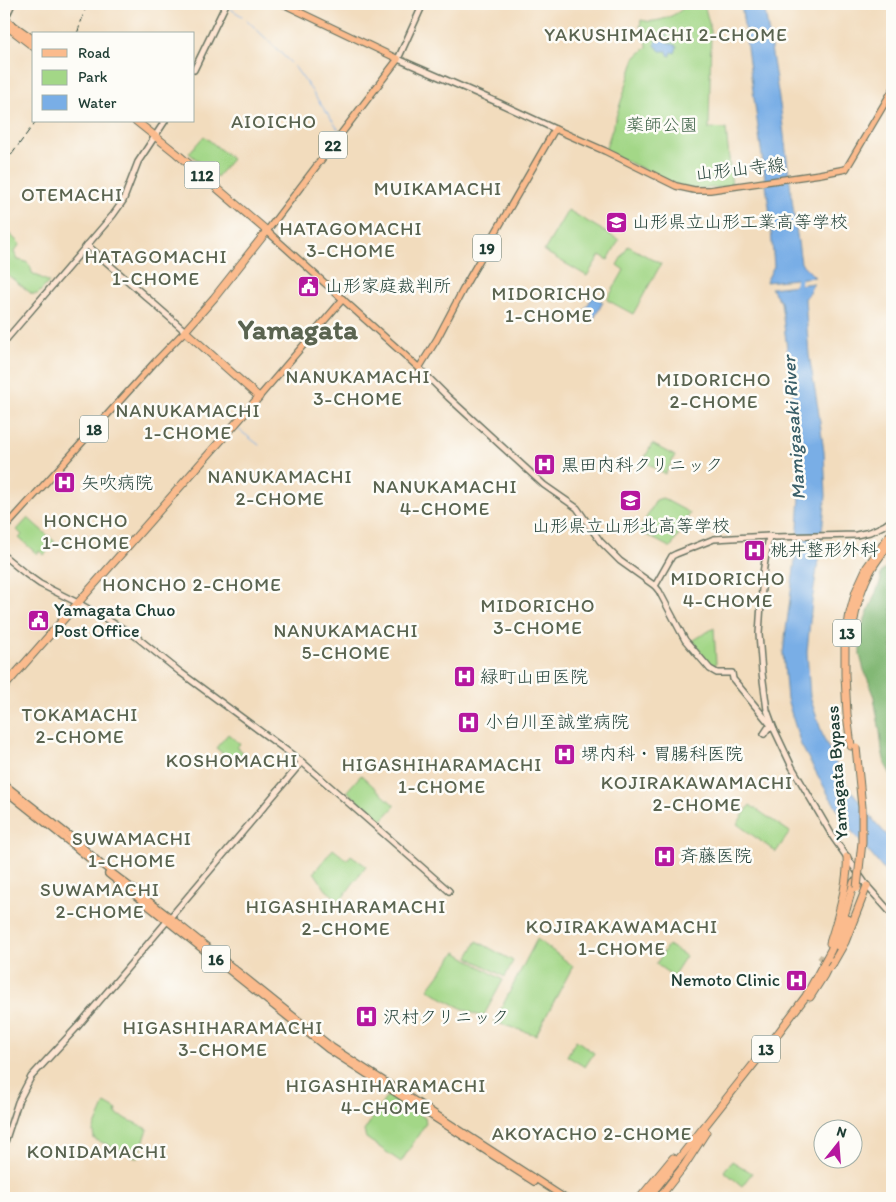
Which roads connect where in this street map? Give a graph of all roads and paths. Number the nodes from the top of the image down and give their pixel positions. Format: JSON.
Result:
{"nodes":[{"id":1,"x":12,"y":4,"type":"edge"},
{"id":2,"x":226,"y":4,"type":"edge"},
{"id":3,"x":283,"y":4,"type":"edge"},
{"id":4,"x":423,"y":4,"type":"edge"},
{"id":5,"x":4,"y":21,"type":"edge"},
{"id":6,"x":32,"y":39,"type":"edge"},
{"id":7,"x":32,"y":45,"type":"edge"},
{"id":8,"x":398,"y":59,"type":"junction"},
{"id":9,"x":195,"y":68,"type":"edge"},
{"id":10,"x":892,"y":91,"type":"edge"},
{"id":11,"x":137,"y":122,"type":"edge"},
{"id":12,"x":164,"y":122,"type":"edge"},
{"id":13,"x":555,"y":128,"type":"junction"},
{"id":14,"x":156,"y":136,"type":"junction"},
{"id":15,"x":267,"y":231,"type":"junction"},
{"id":16,"x":87,"y":245,"type":"junction"},
{"id":17,"x":343,"y":299,"type":"junction"},
{"id":18,"x":185,"y":331,"type":"junction"},
{"id":19,"x":4,"y":342,"type":"edge"},
{"id":20,"x":418,"y":368,"type":"junction"},
{"id":21,"x":259,"y":396,"type":"junction"},
{"id":22,"x":892,"y":520,"type":"edge"},
{"id":23,"x":4,"y":528,"type":"edge"},
{"id":24,"x":892,"y":532,"type":"edge"},
{"id":25,"x":772,"y":536,"type":"junction"},
{"id":26,"x":892,"y":539,"type":"edge"},
{"id":27,"x":4,"y":556,"type":"edge"},
{"id":28,"x":655,"y":586,"type":"junction"},
{"id":29,"x":78,"y":603,"type":"junction"},
{"id":30,"x":4,"y":687,"type":"edge"},
{"id":31,"x":758,"y":710,"type":"junction"},
{"id":32,"x":768,"y":710,"type":"junction"},
{"id":33,"x":774,"y":728,"type":"junction"},
{"id":34,"x":764,"y":734,"type":"dead end"},
{"id":35,"x":854,"y":747,"type":"junction"},
{"id":36,"x":302,"y":762,"type":"junction"},
{"id":37,"x":4,"y":784,"type":"edge"},
{"id":38,"x":4,"y":790,"type":"edge"},
{"id":39,"x":847,"y":857,"type":"junction"},
{"id":40,"x":855,"y":885,"type":"junction"},
{"id":41,"x":867,"y":886,"type":"junction"},
{"id":42,"x":449,"y":891,"type":"dead end"},
{"id":43,"x":892,"y":914,"type":"edge"},
{"id":44,"x":168,"y":918,"type":"junction"},
{"id":45,"x":820,"y":972,"type":"junction"},
{"id":46,"x":814,"y":992,"type":"junction"},
{"id":47,"x":722,"y":1104,"type":"junction"},
{"id":48,"x":706,"y":1132,"type":"junction"},
{"id":49,"x":4,"y":1145,"type":"edge"},
{"id":50,"x":558,"y":1198,"type":"edge"},
{"id":51,"x":565,"y":1198,"type":"edge"},
{"id":52,"x":640,"y":1198,"type":"edge"},
{"id":53,"x":648,"y":1198,"type":"edge"},
{"id":54,"x":653,"y":1198,"type":"edge"},
{"id":55,"x":659,"y":1198,"type":"edge"}],
"edges":[{"from":1,"to":5,"type":"street"},
{"from":2,"to":9,"type":"street"},
{"from":3,"to":8,"type":"main road"},
{"from":4,"to":8,"type":"street"},
{"from":5,"to":6,"type":"highway"},
{"from":5,"to":7,"type":"highway"},
{"from":8,"to":13,"type":"street"},
{"from":8,"to":15,"type":"main road","number":"22"},
{"from":10,"to":13,"type":"main road","name":"山形山寺線"},
{"from":11,"to":14,"type":"highway","number":"112"},
{"from":12,"to":14,"type":"street"},
{"from":13,"to":20,"type":"main road","number":"19"},
{"from":14,"to":15,"type":"highway","number":"112"},
{"from":14,"to":16,"type":"street"},
{"from":15,"to":17,"type":"main road"},
{"from":15,"to":18,"type":"highway"},
{"from":16,"to":18,"type":"street"},
{"from":16,"to":19,"type":"street"},
{"from":17,"to":20,"type":"main road"},
{"from":17,"to":21,"type":"main road"},
{"from":18,"to":21,"type":"highway"},
{"from":18,"to":23,"type":"main road","number":"18"},
{"from":20,"to":28,"type":"street"},
{"from":21,"to":29,"type":"highway"},
{"from":22,"to":25,"type":"street"},
{"from":24,"to":35,"type":"highway","name":"Yamagata Bypass","number":"13"},
{"from":25,"to":28,"type":"street"},
{"from":25,"to":32,"type":"street"},
{"from":26,"to":35,"type":"highway","name":"Yamagata Bypass","number":"13"},
{"from":27,"to":29,"type":"street"},
{"from":28,"to":31,"type":"street"},
{"from":29,"to":30,"type":"highway"},
{"from":29,"to":36,"type":"street"},
{"from":31,"to":32,"type":"street"},
{"from":31,"to":33,"type":"street"},
{"from":32,"to":33,"type":"street"},
{"from":33,"to":34,"type":"street"},
{"from":33,"to":39,"type":"street"},
{"from":35,"to":40,"type":"highway","name":"Yamagata Bypass","number":"13","bridge":true},
{"from":36,"to":42,"type":"street"},
{"from":36,"to":44,"type":"street"},
{"from":37,"to":44,"type":"main road","number":"16"},
{"from":38,"to":44,"type":"main road","number":"16"},
{"from":39,"to":41,"type":"street"},
{"from":39,"to":45,"type":"highway"},
{"from":40,"to":45,"type":"highway","name":"Yamagata Bypass","number":"13"},
{"from":40,"to":46,"type":"highway","name":"Yamagata Bypass","number":"13"},
{"from":41,"to":43,"type":"street"},
{"from":41,"to":46,"type":"highway"},
{"from":44,"to":49,"type":"street"},
{"from":44,"to":50,"type":"main road","number":"16"},
{"from":44,"to":51,"type":"main road","number":"16"},
{"from":45,"to":47,"type":"highway","name":"Yamagata Bypass","number":"13"},
{"from":46,"to":48,"type":"highway","name":"Yamagata Bypass","number":"13"},
{"from":47,"to":52,"type":"highway"},
{"from":47,"to":53,"type":"highway","name":"Yamagata Bypass","number":"13"},
{"from":48,"to":54,"type":"highway","name":"Yamagata Bypass","number":"13"},
{"from":48,"to":55,"type":"highway"}]}
